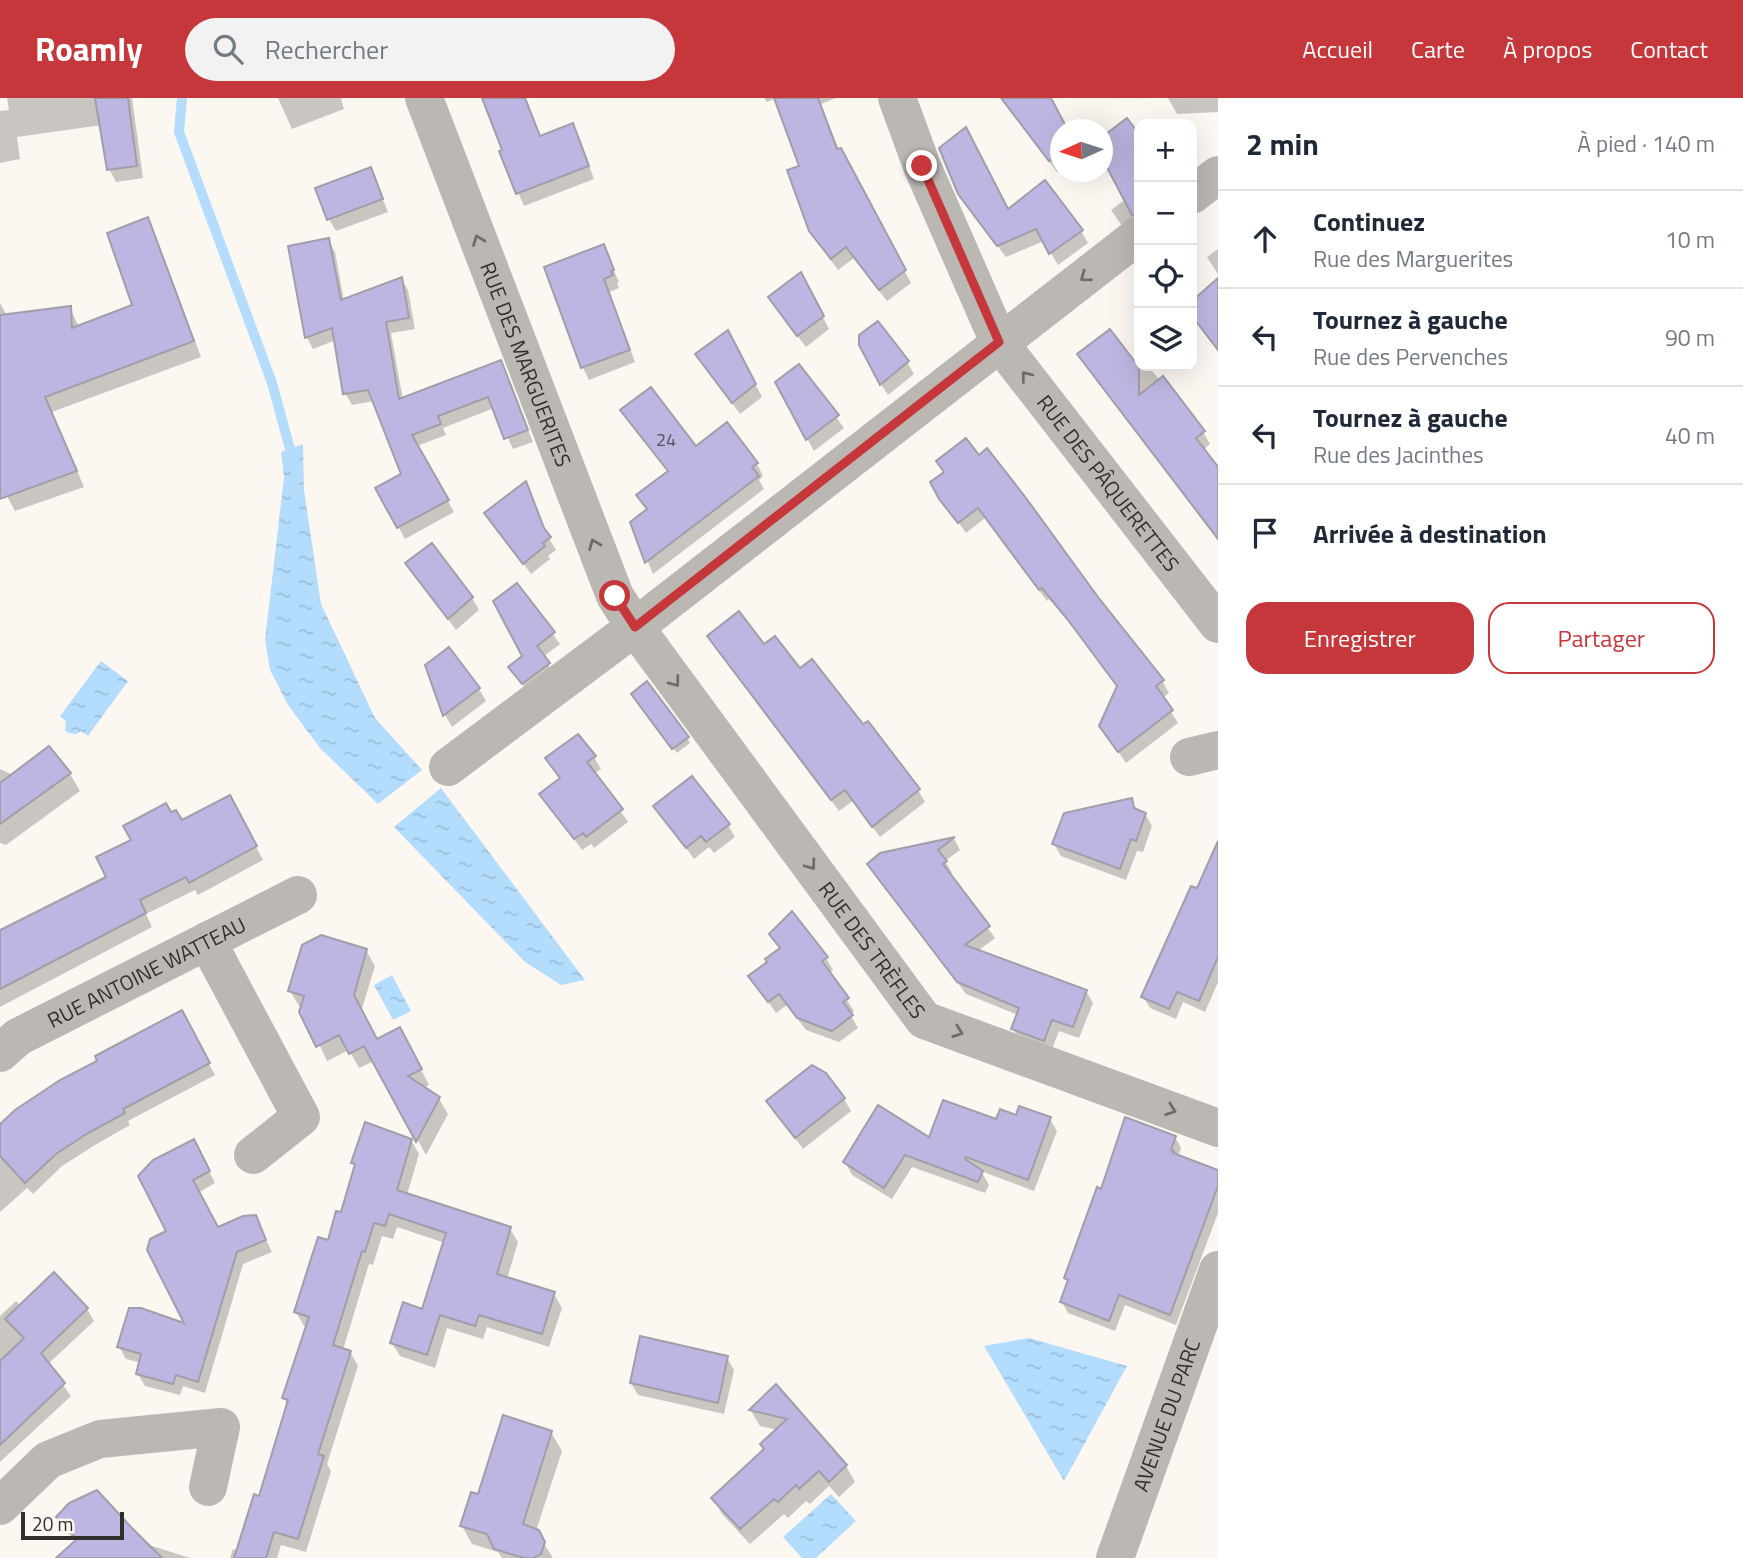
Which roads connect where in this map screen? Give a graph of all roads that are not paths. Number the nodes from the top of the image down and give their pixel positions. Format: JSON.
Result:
{"nodes":[{"id":1,"x":424,"y":98,"type":"edge"},
{"id":2,"x":897,"y":98,"type":"edge"},
{"id":3,"x":1218,"y":175,"type":"edge"},
{"id":4,"x":1197,"y":191,"type":"edge"},
{"id":5,"x":1134,"y":239,"type":"edge"},
{"id":6,"x":999,"y":342,"type":"junction"},
{"id":7,"x":1218,"y":624,"type":"edge"},
{"id":8,"x":635,"y":627,"type":"junction"},
{"id":9,"x":448,"y":768,"type":"dead end"},
{"id":10,"x":298,"y":895,"type":"dead end"},
{"id":11,"x":207,"y":941,"type":"junction"},
{"id":12,"x":0,"y":1053,"type":"edge"},
{"id":13,"x":1218,"y":1128,"type":"edge"},
{"id":14,"x":253,"y":1155,"type":"dead end"},
{"id":15,"x":1218,"y":1270,"type":"edge"},
{"id":16,"x":208,"y":1487,"type":"dead end"},
{"id":17,"x":0,"y":1506,"type":"edge"},
{"id":18,"x":1115,"y":1558,"type":"edge"}],
"edges":[{"from":8,"to":1,"type":"street","name":"RUE DES MARGUERITES","one_way":true},
{"from":2,"to":6,"type":"street","name":"RUE DES PÂQUERETTES"},
{"from":3,"to":4,"type":"street"},
{"from":5,"to":6,"type":"street","one_way":true},
{"from":7,"to":6,"type":"street","name":"RUE DES PÂQUERETTES","one_way":true},
{"from":6,"to":8,"type":"street"},
{"from":8,"to":9,"type":"street"},
{"from":8,"to":13,"type":"street","name":"RUE DES TRÈFLES","one_way":true},
{"from":10,"to":11,"type":"street","name":"RUE ANTOINE WATTEAU"},
{"from":11,"to":12,"type":"street","name":"RUE ANTOINE WATTEAU"},
{"from":11,"to":14,"type":"street"},
{"from":15,"to":18,"type":"street","name":"AVENUE DU PARC"},
{"from":16,"to":17,"type":"street"}]}
